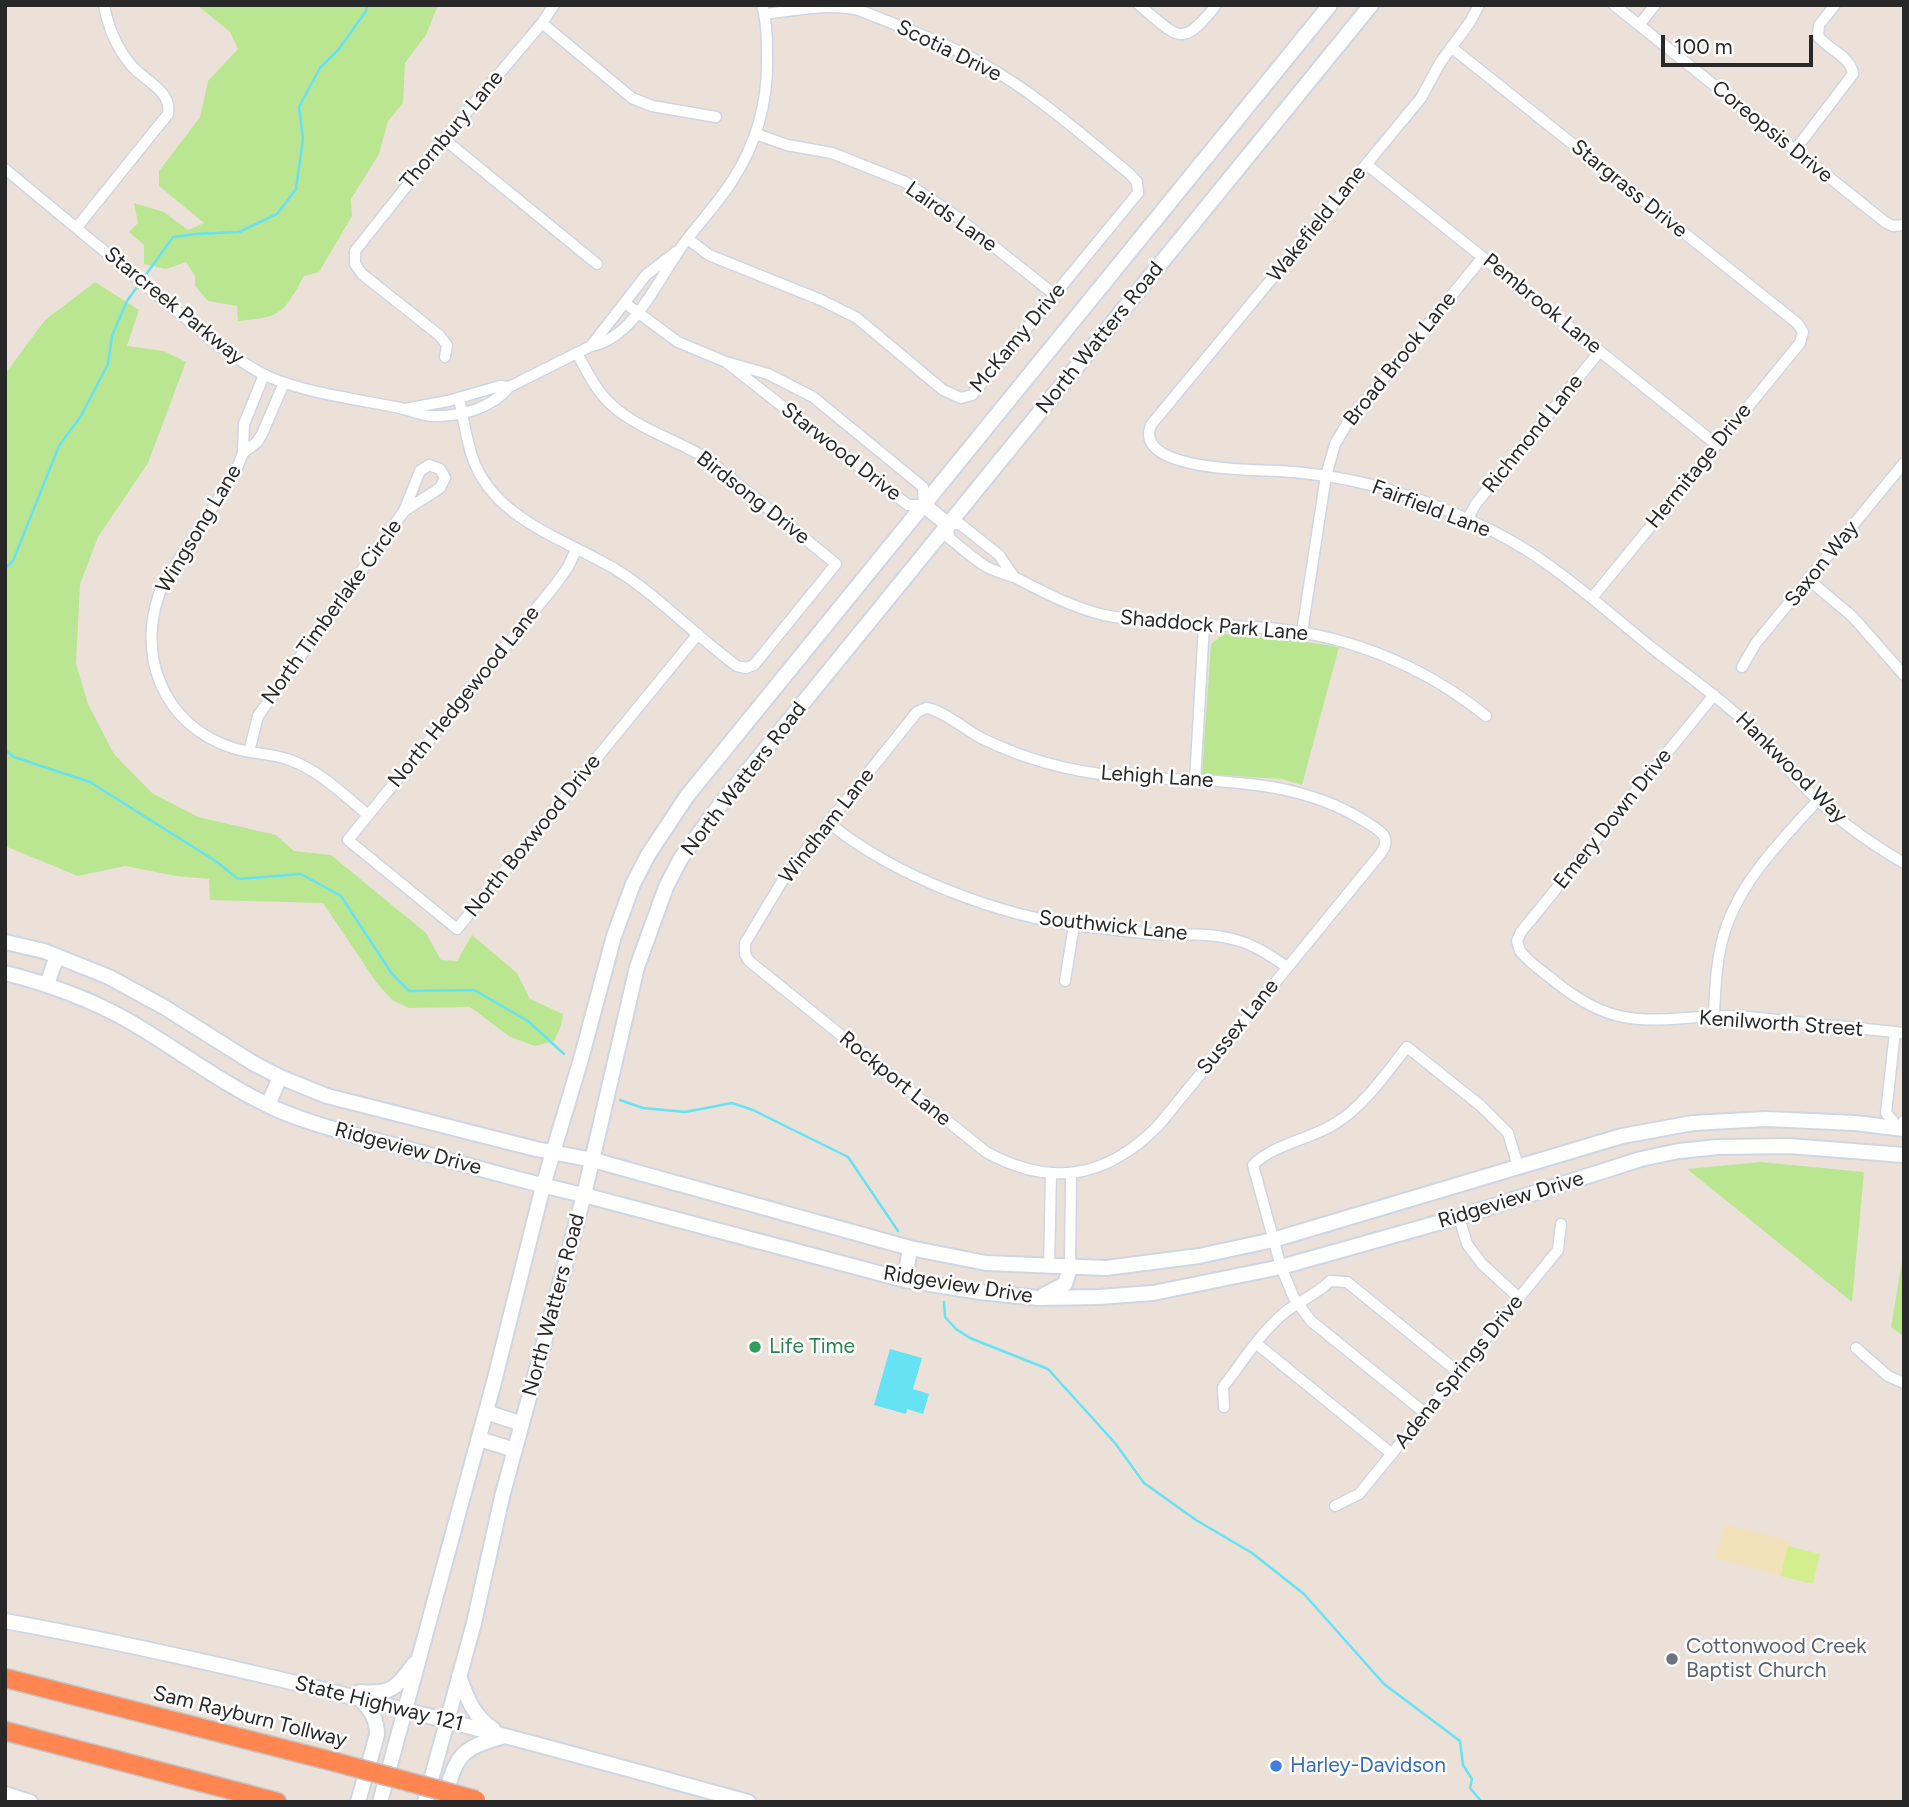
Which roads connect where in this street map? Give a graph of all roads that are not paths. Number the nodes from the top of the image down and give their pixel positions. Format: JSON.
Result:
{"nodes":[{"id":1,"x":104,"y":5,"type":"edge"},
{"id":2,"x":554,"y":5,"type":"edge"},
{"id":3,"x":1139,"y":5,"type":"edge"},
{"id":4,"x":1216,"y":5,"type":"edge"},
{"id":5,"x":1330,"y":5,"type":"edge"},
{"id":6,"x":1371,"y":5,"type":"edge"},
{"id":7,"x":1479,"y":5,"type":"edge"},
{"id":8,"x":1614,"y":5,"type":"edge"},
{"id":9,"x":1655,"y":5,"type":"edge"},
{"id":10,"x":1835,"y":5,"type":"edge"},
{"id":11,"x":764,"y":10,"type":"edge"},
{"id":12,"x":542,"y":23,"type":"junction"},
{"id":13,"x":1639,"y":25,"type":"junction"},
{"id":14,"x":1451,"y":47,"type":"junction"},
{"id":15,"x":716,"y":117,"type":"dead end"},
{"id":16,"x":756,"y":134,"type":"junction"},
{"id":17,"x":444,"y":139,"type":"junction"},
{"id":18,"x":1795,"y":150,"type":"junction"},
{"id":19,"x":1366,"y":164,"type":"junction"},
{"id":20,"x":5,"y":169,"type":"edge"},
{"id":21,"x":1138,"y":188,"type":"joint"},
{"id":22,"x":1901,"y":226,"type":"edge"},
{"id":23,"x":77,"y":227,"type":"junction"},
{"id":24,"x":688,"y":239,"type":"junction"},
{"id":25,"x":679,"y":249,"type":"junction"},
{"id":26,"x":1483,"y":257,"type":"junction"},
{"id":27,"x":597,"y":264,"type":"dead end"},
{"id":28,"x":1055,"y":295,"type":"junction"},
{"id":29,"x":625,"y":303,"type":"junction"},
{"id":30,"x":636,"y":312,"type":"junction"},
{"id":31,"x":1803,"y":332,"type":"joint"},
{"id":32,"x":592,"y":346,"type":"junction"},
{"id":33,"x":1600,"y":351,"type":"junction"},
{"id":34,"x":577,"y":354,"type":"junction"},
{"id":35,"x":445,"y":357,"type":"dead end"},
{"id":36,"x":726,"y":362,"type":"junction"},
{"id":37,"x":264,"y":375,"type":"junction"},
{"id":38,"x":284,"y":383,"type":"junction"},
{"id":39,"x":509,"y":387,"type":"junction"},
{"id":40,"x":459,"y":398,"type":"junction"},
{"id":41,"x":404,"y":409,"type":"junction"},
{"id":42,"x":462,"y":412,"type":"junction"},
{"id":43,"x":1149,"y":437,"type":"joint"},
{"id":44,"x":1717,"y":444,"type":"junction"},
{"id":45,"x":243,"y":453,"type":"junction"},
{"id":46,"x":1904,"y":463,"type":"edge"},
{"id":47,"x":1326,"y":476,"type":"junction"},
{"id":48,"x":923,"y":505,"type":"junction"},
{"id":49,"x":404,"y":512,"type":"junction"},
{"id":50,"x":1468,"y":519,"type":"junction"},
{"id":51,"x":948,"y":525,"type":"junction"},
{"id":52,"x":576,"y":550,"type":"junction"},
{"id":53,"x":1014,"y":577,"type":"junction"},
{"id":54,"x":1809,"y":580,"type":"junction"},
{"id":55,"x":1591,"y":598,"type":"junction"},
{"id":56,"x":1204,"y":625,"type":"junction"},
{"id":57,"x":1302,"y":632,"type":"junction"},
{"id":58,"x":698,"y":634,"type":"junction"},
{"id":59,"x":1742,"y":667,"type":"dead end"},
{"id":60,"x":1904,"y":675,"type":"edge"},
{"id":61,"x":1714,"y":695,"type":"junction"},
{"id":62,"x":926,"y":708,"type":"joint"},
{"id":63,"x":1486,"y":716,"type":"dead end"},
{"id":64,"x":249,"y":752,"type":"junction"},
{"id":65,"x":1195,"y":781,"type":"junction"},
{"id":66,"x":1818,"y":800,"type":"junction"},
{"id":67,"x":368,"y":815,"type":"junction"},
{"id":68,"x":828,"y":822,"type":"junction"},
{"id":69,"x":348,"y":840,"type":"joint"},
{"id":70,"x":1386,"y":841,"type":"joint"},
{"id":71,"x":1904,"y":863,"type":"edge"},
{"id":72,"x":1074,"y":925,"type":"junction"},
{"id":73,"x":5,"y":942,"type":"edge"},
{"id":74,"x":1518,"y":944,"type":"joint"},
{"id":75,"x":745,"y":954,"type":"joint"},
{"id":76,"x":57,"y":956,"type":"junction"},
{"id":77,"x":1287,"y":967,"type":"junction"},
{"id":78,"x":5,"y":973,"type":"edge"},
{"id":79,"x":1065,"y":981,"type":"dead end"},
{"id":80,"x":47,"y":984,"type":"junction"},
{"id":81,"x":1714,"y":1016,"type":"junction"},
{"id":82,"x":1899,"y":1032,"type":"edge"},
{"id":83,"x":280,"y":1077,"type":"junction"},
{"id":84,"x":268,"y":1105,"type":"junction"},
{"id":85,"x":1902,"y":1126,"type":"edge"},
{"id":86,"x":553,"y":1153,"type":"junction"},
{"id":87,"x":1899,"y":1155,"type":"edge"},
{"id":88,"x":593,"y":1160,"type":"junction"},
{"id":89,"x":1518,"y":1166,"type":"junction"},
{"id":90,"x":1061,"y":1174,"type":"junction"},
{"id":91,"x":543,"y":1186,"type":"junction"},
{"id":92,"x":584,"y":1195,"type":"junction"},
{"id":93,"x":1459,"y":1217,"type":"junction"},
{"id":94,"x":1560,"y":1224,"type":"dead end"},
{"id":95,"x":1273,"y":1240,"type":"junction"},
{"id":96,"x":910,"y":1248,"type":"junction"},
{"id":97,"x":1049,"y":1267,"type":"junction"},
{"id":98,"x":1281,"y":1267,"type":"junction"},
{"id":99,"x":1070,"y":1268,"type":"junction"},
{"id":100,"x":905,"y":1280,"type":"junction"},
{"id":101,"x":1038,"y":1298,"type":"junction"},
{"id":102,"x":1519,"y":1298,"type":"junction"},
{"id":103,"x":1298,"y":1304,"type":"junction"},
{"id":104,"x":1257,"y":1344,"type":"junction"},
{"id":105,"x":1856,"y":1348,"type":"dead end"},
{"id":106,"x":1458,"y":1372,"type":"junction"},
{"id":107,"x":1904,"y":1383,"type":"edge"},
{"id":108,"x":1224,"y":1407,"type":"dead end"},
{"id":109,"x":486,"y":1412,"type":"junction"},
{"id":110,"x":1425,"y":1413,"type":"junction"},
{"id":111,"x":522,"y":1424,"type":"junction"},
{"id":112,"x":479,"y":1438,"type":"junction"},
{"id":113,"x":515,"y":1450,"type":"junction"},
{"id":114,"x":1392,"y":1454,"type":"junction"},
{"id":115,"x":1335,"y":1506,"type":"dead end"},
{"id":116,"x":5,"y":1621,"type":"edge"},
{"id":117,"x":419,"y":1657,"type":"junction"},
{"id":118,"x":459,"y":1676,"type":"junction"},
{"id":119,"x":5,"y":1678,"type":"edge"},
{"id":120,"x":312,"y":1687,"type":"junction"},
{"id":121,"x":360,"y":1699,"type":"junction"},
{"id":122,"x":406,"y":1710,"type":"junction"},
{"id":123,"x":447,"y":1720,"type":"junction"},
{"id":124,"x":5,"y":1731,"type":"edge"},
{"id":125,"x":506,"y":1736,"type":"junction"},
{"id":126,"x":5,"y":1794,"type":"edge"},
{"id":127,"x":479,"y":1801,"type":"edge"},
{"id":128,"x":30,"y":1802,"type":"edge"},
{"id":129,"x":277,"y":1802,"type":"edge"},
{"id":130,"x":358,"y":1802,"type":"edge"},
{"id":131,"x":380,"y":1802,"type":"edge"},
{"id":132,"x":425,"y":1802,"type":"edge"},
{"id":133,"x":444,"y":1802,"type":"edge"},
{"id":134,"x":748,"y":1802,"type":"edge"}],
"edges":[{"from":1,"to":23,"type":"street"},
{"from":2,"to":12,"type":"street","name":"Thornbury Lane"},
{"from":3,"to":4,"type":"street"},
{"from":5,"to":48,"type":"main road","name":"North Watters Road"},
{"from":6,"to":51,"type":"main road","name":"North Watters Road"},
{"from":7,"to":14,"type":"street","name":"Wakefield Lane"},
{"from":8,"to":13,"type":"street","name":"Coreopsis Drive"},
{"from":9,"to":13,"type":"street"},
{"from":10,"to":18,"type":"street"},
{"from":11,"to":16,"type":"street","name":"Starcreek Parkway"},
{"from":11,"to":21,"type":"street","name":"Scotia Drive"},
{"from":12,"to":15,"type":"street"},
{"from":12,"to":17,"type":"street","name":"Thornbury Lane"},
{"from":13,"to":18,"type":"street","name":"Coreopsis Drive"},
{"from":14,"to":19,"type":"street","name":"Wakefield Lane"},
{"from":14,"to":31,"type":"street","name":"Stargrass Drive"},
{"from":16,"to":24,"type":"street","name":"Starcreek Parkway"},
{"from":16,"to":28,"type":"street","name":"Lairds Lane"},
{"from":17,"to":27,"type":"street"},
{"from":17,"to":35,"type":"street","name":"Thornbury Lane"},
{"from":18,"to":22,"type":"street","name":"Coreopsis Drive"},
{"from":19,"to":26,"type":"street","name":"Pembrook Lane"},
{"from":19,"to":43,"type":"street","name":"Wakefield Lane"},
{"from":20,"to":23,"type":"street","name":"Starcreek Parkway"},
{"from":21,"to":28,"type":"street","name":"McKamy Drive"},
{"from":23,"to":37,"type":"street","name":"Starcreek Parkway"},
{"from":24,"to":25,"type":"street","name":"Starcreek Parkway"},
{"from":24,"to":28,"type":"street","name":"McKamy Drive"},
{"from":25,"to":29,"type":"street","name":"Starcreek Parkway"},
{"from":25,"to":30,"type":"street","name":"Starcreek Parkway"},
{"from":26,"to":33,"type":"street","name":"Pembrook Lane"},
{"from":26,"to":47,"type":"street","name":"Broad Brook Lane"},
{"from":29,"to":30,"type":"street","name":"Starwood Drive"},
{"from":29,"to":32,"type":"street","name":"Starcreek Parkway"},
{"from":30,"to":32,"type":"street","name":"Starcreek Parkway"},
{"from":30,"to":36,"type":"street","name":"Starwood Drive"},
{"from":31,"to":44,"type":"street","name":"Hermitage Drive"},
{"from":32,"to":34,"type":"street","name":"Starcreek Parkway"},
{"from":33,"to":44,"type":"street","name":"Pembrook Lane"},
{"from":33,"to":50,"type":"street","name":"Richmond Lane"},
{"from":34,"to":39,"type":"street","name":"Starcreek Parkway"},
{"from":34,"to":58,"type":"street","name":"Birdsong Drive"},
{"from":36,"to":48,"type":"street","name":"Starwood Drive"},
{"from":36,"to":48,"type":"street","name":"Starwood Drive"},
{"from":37,"to":38,"type":"street","name":"Starcreek Parkway"},
{"from":37,"to":45,"type":"street","name":"Wingsong Lane"},
{"from":38,"to":41,"type":"street","name":"Starcreek Parkway"},
{"from":38,"to":45,"type":"street","name":"Wingsong Lane"},
{"from":39,"to":40,"type":"street","name":"Starcreek Parkway"},
{"from":39,"to":42,"type":"street","name":"Starcreek Parkway"},
{"from":40,"to":41,"type":"street","name":"Starcreek Parkway"},
{"from":40,"to":42,"type":"street"},
{"from":41,"to":42,"type":"street","name":"Starcreek Parkway"},
{"from":42,"to":52,"type":"street"},
{"from":43,"to":47,"type":"street","name":"Fairfield Lane"},
{"from":44,"to":55,"type":"street","name":"Hermitage Drive"},
{"from":45,"to":64,"type":"street","name":"Wingsong Lane"},
{"from":46,"to":54,"type":"street","name":"Saxon Way"},
{"from":47,"to":50,"type":"street","name":"Fairfield Lane"},
{"from":47,"to":57,"type":"street","name":"Broad Brook Lane"},
{"from":48,"to":51,"type":"main road"},
{"from":48,"to":86,"type":"main road","name":"North Watters Road"},
{"from":49,"to":49,"type":"street","name":"North Timberlake Circle"},
{"from":49,"to":64,"type":"street","name":"North Timberlake Circle"},
{"from":50,"to":55,"type":"street","name":"Fairfield Lane"},
{"from":51,"to":53,"type":"street","name":"Shaddock Park Lane"},
{"from":51,"to":53,"type":"street","name":"Shaddock Park Lane"},
{"from":51,"to":88,"type":"main road","name":"North Watters Road"},
{"from":52,"to":58,"type":"street"},
{"from":52,"to":67,"type":"street","name":"North Hedgewood Lane"},
{"from":53,"to":56,"type":"street","name":"Shaddock Park Lane"},
{"from":54,"to":59,"type":"street","name":"Saxon Way"},
{"from":54,"to":60,"type":"street"},
{"from":55,"to":61,"type":"street","name":"Fairfield Lane"},
{"from":56,"to":57,"type":"street","name":"Shaddock Park Lane"},
{"from":56,"to":65,"type":"street"},
{"from":57,"to":63,"type":"street","name":"Shaddock Park Lane"},
{"from":58,"to":69,"type":"street","name":"North Boxwood Drive"},
{"from":61,"to":66,"type":"street","name":"Hankwood Way"},
{"from":61,"to":74,"type":"street","name":"Emery Down Drive"},
{"from":62,"to":65,"type":"street","name":"Lehigh Lane"},
{"from":62,"to":68,"type":"street","name":"Windham Lane"},
{"from":64,"to":67,"type":"street","name":"Wingsong Lane"},
{"from":65,"to":70,"type":"street","name":"Lehigh Lane"},
{"from":66,"to":71,"type":"street","name":"Hankwood Way"},
{"from":66,"to":81,"type":"street"},
{"from":67,"to":69,"type":"street","name":"North Hedgewood Lane"},
{"from":68,"to":72,"type":"street","name":"Southwick Lane"},
{"from":68,"to":75,"type":"street","name":"Windham Lane"},
{"from":70,"to":77,"type":"street","name":"Sussex Lane"},
{"from":72,"to":77,"type":"street","name":"Southwick Lane"},
{"from":72,"to":79,"type":"street"},
{"from":73,"to":76,"type":"main road","name":"Ridgeview Drive"},
{"from":74,"to":81,"type":"street","name":"Kenilworth Street"},
{"from":75,"to":90,"type":"street","name":"Rockport Lane"},
{"from":76,"to":80,"type":"main road"},
{"from":76,"to":83,"type":"main road","name":"Ridgeview Drive"},
{"from":77,"to":90,"type":"street","name":"Sussex Lane"},
{"from":78,"to":80,"type":"main road","name":"Ridgeview Drive"},
{"from":80,"to":84,"type":"main road","name":"Ridgeview Drive"},
{"from":81,"to":82,"type":"street","name":"Kenilworth Street"},
{"from":82,"to":85,"type":"street"},
{"from":83,"to":84,"type":"main road"},
{"from":83,"to":86,"type":"main road","name":"Ridgeview Drive"},
{"from":84,"to":91,"type":"main road","name":"Ridgeview Drive"},
{"from":85,"to":87,"type":"main road"},
{"from":85,"to":89,"type":"main road","name":"Ridgeview Drive"},
{"from":86,"to":88,"type":"main road","name":"Ridgeview Drive"},
{"from":86,"to":91,"type":"main road","name":"North Watters Road"},
{"from":87,"to":93,"type":"main road","name":"Ridgeview Drive"},
{"from":88,"to":92,"type":"main road","name":"North Watters Road"},
{"from":88,"to":96,"type":"main road","name":"Ridgeview Drive"},
{"from":89,"to":95,"type":"main road","name":"Ridgeview Drive"},
{"from":89,"to":95,"type":"street"},
{"from":90,"to":97,"type":"street"},
{"from":90,"to":99,"type":"street"},
{"from":91,"to":92,"type":"main road","name":"Ridgeview Drive"},
{"from":91,"to":109,"type":"main road","name":"North Watters Road"},
{"from":92,"to":100,"type":"main road","name":"Ridgeview Drive"},
{"from":92,"to":111,"type":"main road","name":"North Watters Road"},
{"from":93,"to":98,"type":"main road","name":"Ridgeview Drive"},
{"from":93,"to":102,"type":"street"},
{"from":94,"to":102,"type":"street","name":"Adena Springs Drive"},
{"from":95,"to":98,"type":"street"},
{"from":95,"to":99,"type":"main road","name":"Ridgeview Drive"},
{"from":96,"to":97,"type":"main road","name":"Ridgeview Drive"},
{"from":96,"to":100,"type":"main road"},
{"from":97,"to":99,"type":"main road","name":"Ridgeview Drive"},
{"from":98,"to":101,"type":"main road","name":"Ridgeview Drive"},
{"from":98,"to":103,"type":"street"},
{"from":99,"to":101,"type":"main road"},
{"from":100,"to":101,"type":"main road","name":"Ridgeview Drive"},
{"from":102,"to":106,"type":"street","name":"Adena Springs Drive"},
{"from":103,"to":104,"type":"street"},
{"from":103,"to":106,"type":"street"},
{"from":103,"to":110,"type":"street"},
{"from":104,"to":108,"type":"street"},
{"from":104,"to":114,"type":"street"},
{"from":105,"to":107,"type":"street"},
{"from":106,"to":110,"type":"street","name":"Adena Springs Drive"},
{"from":109,"to":111,"type":"main road"},
{"from":109,"to":112,"type":"main road","name":"North Watters Road"},
{"from":110,"to":114,"type":"street","name":"Adena Springs Drive"},
{"from":111,"to":113,"type":"main road","name":"North Watters Road"},
{"from":112,"to":113,"type":"main road"},
{"from":112,"to":117,"type":"main road","name":"North Watters Road"},
{"from":113,"to":118,"type":"main road","name":"North Watters Road"},
{"from":114,"to":115,"type":"street","name":"Adena Springs Drive"},
{"from":116,"to":120,"type":"main road","name":"State Highway 121"},
{"from":117,"to":120,"type":"main road"},
{"from":117,"to":122,"type":"main road","name":"North Watters Road"},
{"from":118,"to":123,"type":"main road","name":"North Watters Road"},
{"from":118,"to":125,"type":"main road"},
{"from":119,"to":127,"type":"highway","name":"Sam Rayburn Tollway","bridge":true},
{"from":120,"to":121,"type":"main road","name":"State Highway 121"},
{"from":121,"to":122,"type":"main road","name":"State Highway 121"},
{"from":121,"to":130,"type":"main road"},
{"from":122,"to":123,"type":"main road","name":"State Highway 121"},
{"from":122,"to":131,"type":"main road","name":"North Watters Road"},
{"from":123,"to":125,"type":"main road","name":"State Highway 121"},
{"from":123,"to":132,"type":"main road","name":"North Watters Road"},
{"from":124,"to":129,"type":"highway"},
{"from":125,"to":133,"type":"main road"},
{"from":125,"to":134,"type":"main road","name":"State Highway 121"},
{"from":126,"to":128,"type":"main road"}]}
